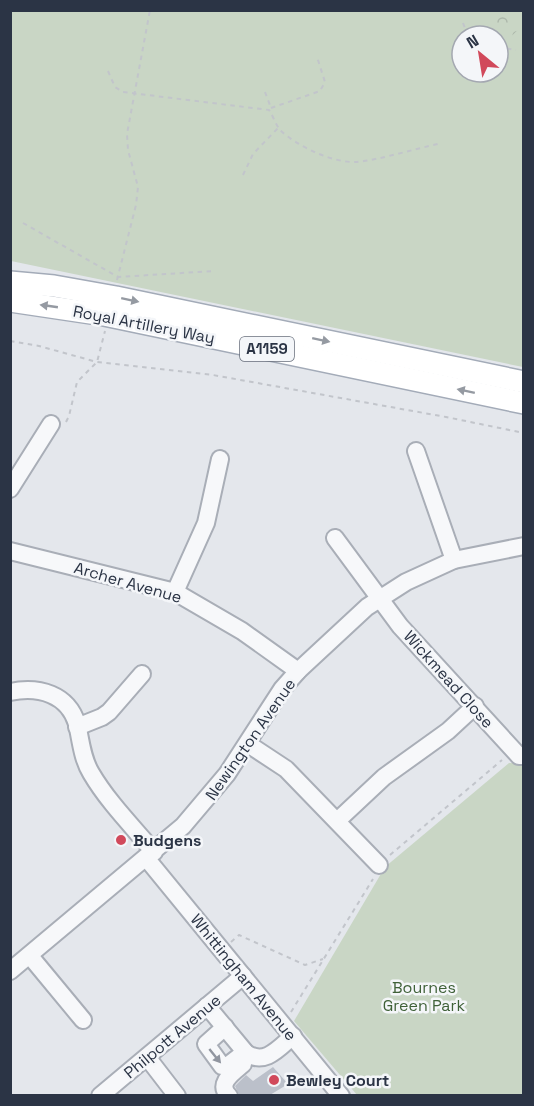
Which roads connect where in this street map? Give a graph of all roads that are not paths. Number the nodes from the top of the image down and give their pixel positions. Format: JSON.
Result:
{"nodes":[{"id":1,"x":10,"y":282,"type":"edge"},
{"id":2,"x":10,"y":301,"type":"edge"},
{"id":3,"x":524,"y":382,"type":"edge"},
{"id":4,"x":524,"y":403,"type":"edge"},
{"id":5,"x":51,"y":423,"type":"road end"},
{"id":6,"x":416,"y":451,"type":"dead end"},
{"id":7,"x":220,"y":459,"type":"dead end"},
{"id":8,"x":10,"y":489,"type":"edge"},
{"id":9,"x":335,"y":538,"type":"dead end"},
{"id":10,"x":524,"y":546,"type":"edge"},
{"id":11,"x":10,"y":551,"type":"edge"},
{"id":12,"x":454,"y":560,"type":"junction"},
{"id":13,"x":175,"y":592,"type":"junction"},
{"id":14,"x":378,"y":598,"type":"junction"},
{"id":15,"x":298,"y":671,"type":"junction"},
{"id":16,"x":142,"y":674,"type":"dead end"},
{"id":17,"x":10,"y":692,"type":"edge"},
{"id":18,"x":475,"y":706,"type":"junction"},
{"id":19,"x":77,"y":726,"type":"junction"},
{"id":20,"x":248,"y":744,"type":"junction"},
{"id":21,"x":518,"y":753,"type":"edge"},
{"id":22,"x":337,"y":821,"type":"junction"},
{"id":23,"x":150,"y":855,"type":"junction"},
{"id":24,"x":379,"y":864,"type":"road end"},
{"id":25,"x":30,"y":956,"type":"junction"},
{"id":26,"x":10,"y":971,"type":"edge"},
{"id":27,"x":243,"y":976,"type":"junction"},
{"id":28,"x":207,"y":1006,"type":"junction"},
{"id":29,"x":83,"y":1020,"type":"dead end"},
{"id":30,"x":225,"y":1027,"type":"junction"},
{"id":31,"x":288,"y":1030,"type":"junction"},
{"id":32,"x":249,"y":1055,"type":"junction"},
{"id":33,"x":147,"y":1057,"type":"junction"},
{"id":34,"x":100,"y":1095,"type":"edge"},
{"id":35,"x":177,"y":1095,"type":"edge"},
{"id":36,"x":228,"y":1095,"type":"edge"},
{"id":37,"x":340,"y":1095,"type":"edge"}],
"edges":[{"from":1,"to":3,"type":"main road","name":"Royal Artillery Way","number":"A1159","one_way":true},
{"from":4,"to":2,"type":"main road","name":"Royal Artillery Way","number":"A1159","one_way":true},
{"from":5,"to":8,"type":"street"},
{"from":6,"to":12,"type":"street"},
{"from":7,"to":13,"type":"street"},
{"from":9,"to":14,"type":"street","name":"Wickmead Close"},
{"from":10,"to":12,"type":"street","name":"Newington Avenue"},
{"from":11,"to":13,"type":"street","name":"Archer Avenue"},
{"from":12,"to":14,"type":"street","name":"Newington Avenue"},
{"from":13,"to":15,"type":"street","name":"Archer Avenue"},
{"from":14,"to":15,"type":"street","name":"Newington Avenue"},
{"from":14,"to":18,"type":"street","name":"Wickmead Close"},
{"from":15,"to":20,"type":"street","name":"Newington Avenue"},
{"from":16,"to":19,"type":"street"},
{"from":17,"to":19,"type":"street","name":"Whittingham Avenue"},
{"from":18,"to":21,"type":"street","name":"Wickmead Close"},
{"from":18,"to":22,"type":"street"},
{"from":19,"to":23,"type":"street","name":"Whittingham Avenue"},
{"from":20,"to":22,"type":"street"},
{"from":20,"to":23,"type":"street","name":"Newington Avenue"},
{"from":22,"to":24,"type":"street"},
{"from":23,"to":25,"type":"street","name":"Newington Avenue"},
{"from":23,"to":27,"type":"street","name":"Whittingham Avenue"},
{"from":25,"to":26,"type":"street","name":"Newington Avenue"},
{"from":25,"to":29,"type":"street"},
{"from":27,"to":28,"type":"street","name":"Philpott Avenue"},
{"from":27,"to":31,"type":"street","name":"Whittingham Avenue"},
{"from":28,"to":30,"type":"street"},
{"from":28,"to":33,"type":"street","name":"Philpott Avenue"},
{"from":30,"to":32,"type":"street"},
{"from":30,"to":32,"type":"street","one_way":true},
{"from":31,"to":32,"type":"street"},
{"from":31,"to":37,"type":"street","name":"Whittingham Avenue"},
{"from":32,"to":36,"type":"street"},
{"from":33,"to":34,"type":"street","name":"Philpott Avenue"},
{"from":33,"to":35,"type":"street"}]}
